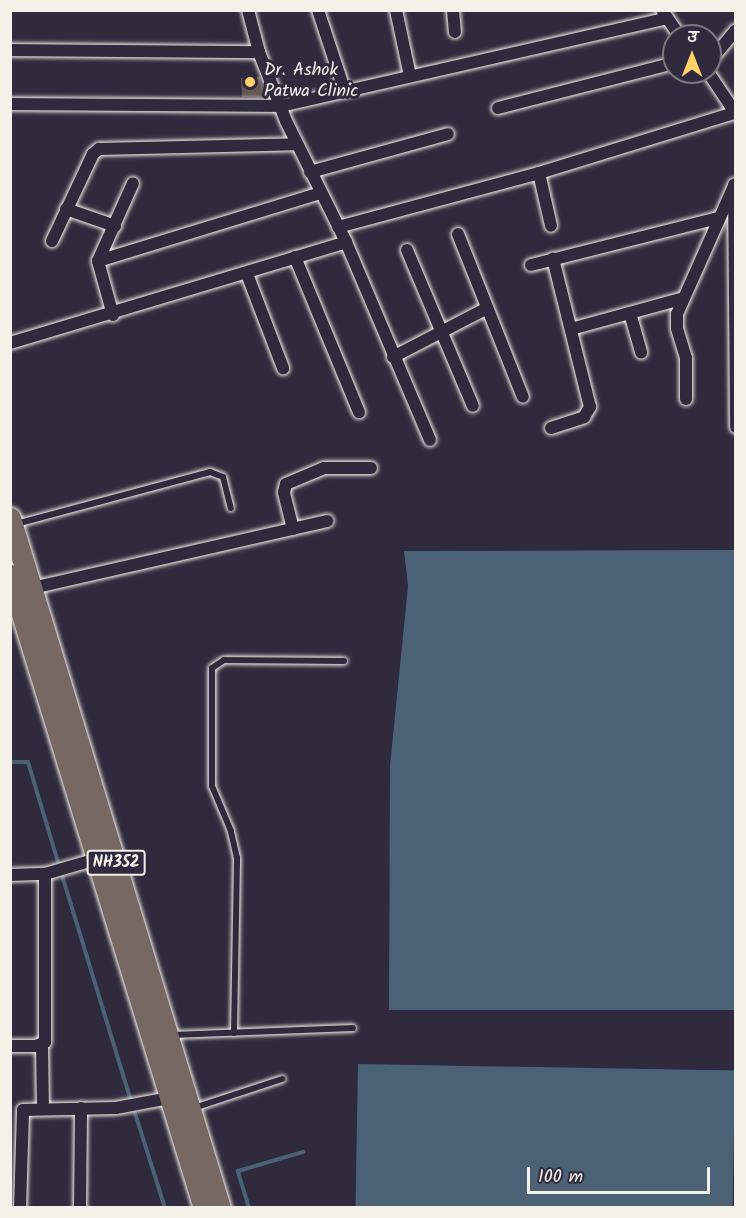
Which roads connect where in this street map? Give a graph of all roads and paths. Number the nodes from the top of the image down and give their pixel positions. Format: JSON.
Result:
{"nodes":[{"id":1,"x":248,"y":10,"type":"edge"},
{"id":2,"x":318,"y":10,"type":"edge"},
{"id":3,"x":396,"y":10,"type":"edge"},
{"id":4,"x":453,"y":10,"type":"edge"},
{"id":5,"x":665,"y":14,"type":"edge"},
{"id":6,"x":735,"y":30,"type":"edge"},
{"id":7,"x":455,"y":32,"type":"dead end"},
{"id":8,"x":722,"y":46,"type":"edge"},
{"id":9,"x":10,"y":50,"type":"edge"},
{"id":10,"x":259,"y":52,"type":"junction"},
{"id":11,"x":662,"y":66,"type":"edge"},
{"id":12,"x":410,"y":76,"type":"junction"},
{"id":13,"x":716,"y":84,"type":"edge"},
{"id":14,"x":345,"y":92,"type":"junction"},
{"id":15,"x":10,"y":104,"type":"edge"},
{"id":16,"x":280,"y":106,"type":"junction"},
{"id":17,"x":498,"y":108,"type":"dead end"},
{"id":18,"x":735,"y":113,"type":"edge"},
{"id":19,"x":448,"y":134,"type":"dead end"},
{"id":20,"x":297,"y":144,"type":"junction"},
{"id":21,"x":310,"y":172,"type":"junction"},
{"id":22,"x":539,"y":173,"type":"junction"},
{"id":23,"x":134,"y":183,"type":"dead end"},
{"id":24,"x":735,"y":184,"type":"edge"},
{"id":25,"x":321,"y":193,"type":"junction"},
{"id":26,"x":735,"y":201,"type":"edge"},
{"id":27,"x":66,"y":209,"type":"junction"},
{"id":28,"x":718,"y":218,"type":"junction"},
{"id":29,"x":115,"y":226,"type":"junction"},
{"id":30,"x":551,"y":226,"type":"dead end"},
{"id":31,"x":338,"y":227,"type":"junction"},
{"id":32,"x":458,"y":234,"type":"dead end"},
{"id":33,"x":52,"y":241,"type":"dead end"},
{"id":34,"x":346,"y":242,"type":"junction"},
{"id":35,"x":407,"y":250,"type":"dead end"},
{"id":36,"x":734,"y":256,"type":"edge"},
{"id":37,"x":295,"y":257,"type":"junction"},
{"id":38,"x":553,"y":259,"type":"junction"},
{"id":39,"x":98,"y":261,"type":"junction"},
{"id":40,"x":531,"y":265,"type":"dead end"},
{"id":41,"x":247,"y":274,"type":"junction"},
{"id":42,"x":684,"y":298,"type":"junction"},
{"id":43,"x":735,"y":300,"type":"edge"},
{"id":44,"x":487,"y":308,"type":"junction"},
{"id":45,"x":630,"y":313,"type":"junction"},
{"id":46,"x":113,"y":315,"type":"junction"},
{"id":47,"x":571,"y":329,"type":"junction"},
{"id":48,"x":442,"y":331,"type":"junction"},
{"id":49,"x":10,"y":343,"type":"edge"},
{"id":50,"x":640,"y":352,"type":"dead end"},
{"id":51,"x":393,"y":357,"type":"junction"},
{"id":52,"x":735,"y":365,"type":"edge"},
{"id":53,"x":283,"y":368,"type":"dead end"},
{"id":54,"x":523,"y":396,"type":"dead end"},
{"id":55,"x":686,"y":399,"type":"dead end"},
{"id":56,"x":473,"y":406,"type":"dead end"},
{"id":57,"x":359,"y":412,"type":"dead end"},
{"id":58,"x":735,"y":427,"type":"edge"},
{"id":59,"x":551,"y":428,"type":"dead end"},
{"id":60,"x":430,"y":440,"type":"dead end"},
{"id":61,"x":371,"y":468,"type":"dead end"},
{"id":62,"x":231,"y":508,"type":"dead end"},
{"id":63,"x":327,"y":521,"type":"dead end"},
{"id":64,"x":12,"y":522,"type":"edge"},
{"id":65,"x":293,"y":529,"type":"junction"},
{"id":66,"x":21,"y":581,"type":"edge"},
{"id":67,"x":344,"y":661,"type":"dead end"},
{"id":68,"x":105,"y":856,"type":"junction"},
{"id":69,"x":10,"y":874,"type":"edge"},
{"id":70,"x":45,"y":874,"type":"junction"},
{"id":71,"x":353,"y":1028,"type":"dead end"},
{"id":72,"x":234,"y":1033,"type":"junction"},
{"id":73,"x":168,"y":1035,"type":"junction"},
{"id":74,"x":10,"y":1046,"type":"edge"},
{"id":75,"x":42,"y":1046,"type":"junction"},
{"id":76,"x":282,"y":1079,"type":"dead end"},
{"id":77,"x":182,"y":1100,"type":"junction"},
{"id":78,"x":43,"y":1107,"type":"junction"},
{"id":79,"x":81,"y":1108,"type":"junction"},
{"id":80,"x":16,"y":1184,"type":"edge"},
{"id":81,"x":20,"y":1208,"type":"edge"},
{"id":82,"x":80,"y":1208,"type":"edge"},
{"id":83,"x":204,"y":1208,"type":"edge"},
{"id":84,"x":220,"y":1208,"type":"edge"}],
"edges":[{"from":1,"to":10,"type":"street"},
{"from":2,"to":14,"type":"street"},
{"from":3,"to":12,"type":"street"},
{"from":4,"to":7,"type":"street"},
{"from":5,"to":12,"type":"street"},
{"from":6,"to":8,"type":"street"},
{"from":9,"to":10,"type":"street"},
{"from":10,"to":16,"type":"street"},
{"from":11,"to":17,"type":"street"},
{"from":12,"to":14,"type":"street"},
{"from":13,"to":18,"type":"street"},
{"from":14,"to":16,"type":"street"},
{"from":15,"to":16,"type":"street"},
{"from":16,"to":20,"type":"street"},
{"from":18,"to":22,"type":"street"},
{"from":19,"to":21,"type":"street"},
{"from":20,"to":21,"type":"street"},
{"from":20,"to":27,"type":"street"},
{"from":21,"to":25,"type":"street"},
{"from":22,"to":30,"type":"street"},
{"from":22,"to":31,"type":"street"},
{"from":23,"to":29,"type":"street"},
{"from":24,"to":26,"type":"street"},
{"from":24,"to":28,"type":"street"},
{"from":25,"to":31,"type":"street"},
{"from":25,"to":39,"type":"street"},
{"from":26,"to":36,"type":"street"},
{"from":27,"to":29,"type":"street"},
{"from":27,"to":33,"type":"street"},
{"from":28,"to":38,"type":"street"},
{"from":28,"to":42,"type":"street"},
{"from":29,"to":39,"type":"street"},
{"from":31,"to":34,"type":"street"},
{"from":32,"to":44,"type":"street"},
{"from":34,"to":37,"type":"street"},
{"from":34,"to":51,"type":"street"},
{"from":35,"to":48,"type":"street"},
{"from":36,"to":43,"type":"street"},
{"from":37,"to":41,"type":"street"},
{"from":37,"to":57,"type":"street"},
{"from":38,"to":40,"type":"street"},
{"from":38,"to":47,"type":"street"},
{"from":39,"to":46,"type":"street"},
{"from":41,"to":46,"type":"street"},
{"from":41,"to":53,"type":"street"},
{"from":42,"to":45,"type":"street"},
{"from":42,"to":55,"type":"street"},
{"from":43,"to":52,"type":"street"},
{"from":44,"to":48,"type":"street"},
{"from":44,"to":54,"type":"street"},
{"from":45,"to":47,"type":"street"},
{"from":45,"to":50,"type":"street"},
{"from":46,"to":49,"type":"street"},
{"from":47,"to":59,"type":"street"},
{"from":48,"to":51,"type":"street"},
{"from":48,"to":56,"type":"street"},
{"from":51,"to":60,"type":"street"},
{"from":52,"to":58,"type":"street"},
{"from":61,"to":65,"type":"street"},
{"from":62,"to":64,"type":"lane"},
{"from":63,"to":65,"type":"street"},
{"from":64,"to":66,"type":"highway","number":"NH352"},
{"from":65,"to":66,"type":"street"},
{"from":66,"to":68,"type":"highway","number":"NH352"},
{"from":67,"to":72,"type":"lane"},
{"from":68,"to":70,"type":"street"},
{"from":68,"to":73,"type":"highway","number":"NH352"},
{"from":68,"to":77,"type":"highway","number":"NH352"},
{"from":69,"to":70,"type":"street"},
{"from":70,"to":75,"type":"street"},
{"from":71,"to":72,"type":"lane"},
{"from":72,"to":73,"type":"lane"},
{"from":73,"to":77,"type":"highway","number":"NH352"},
{"from":74,"to":75,"type":"street"},
{"from":75,"to":78,"type":"street"},
{"from":76,"to":77,"type":"lane"},
{"from":77,"to":79,"type":"street"},
{"from":77,"to":83,"type":"highway","number":"NH352"},
{"from":77,"to":84,"type":"highway","number":"NH352"},
{"from":78,"to":79,"type":"street"},
{"from":78,"to":80,"type":"street"},
{"from":79,"to":82,"type":"street"},
{"from":80,"to":81,"type":"street"}]}
